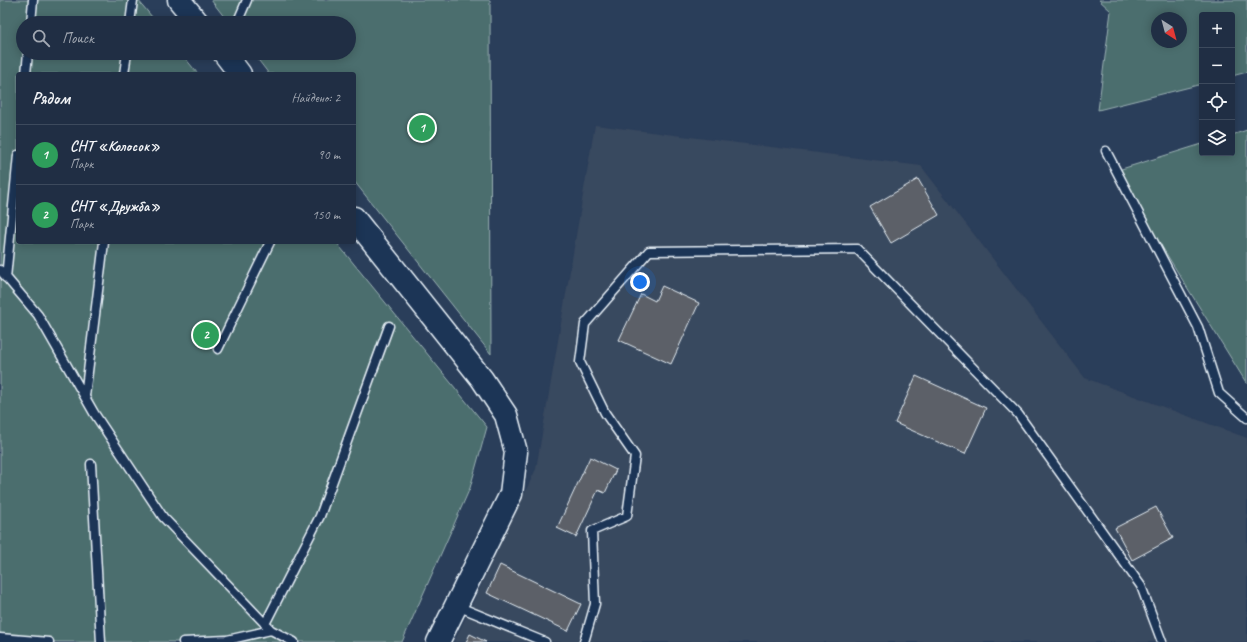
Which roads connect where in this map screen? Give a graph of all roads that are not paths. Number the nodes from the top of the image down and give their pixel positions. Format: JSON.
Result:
{"nodes":[{"id":1,"x":33,"y":0,"type":"edge"},
{"id":2,"x":133,"y":0,"type":"edge"},
{"id":3,"x":179,"y":0,"type":"edge"},
{"id":4,"x":247,"y":0,"type":"edge"},
{"id":5,"x":32,"y":16,"type":"edge"},
{"id":6,"x":131,"y":16,"type":"edge"},
{"id":7,"x":192,"y":16,"type":"edge"},
{"id":8,"x":240,"y":16,"type":"edge"},
{"id":9,"x":27,"y":60,"type":"edge"},
{"id":10,"x":126,"y":60,"type":"edge"},
{"id":11,"x":229,"y":60,"type":"edge"},
{"id":12,"x":26,"y":72,"type":"edge"},
{"id":13,"x":124,"y":72,"type":"edge"},
{"id":14,"x":238,"y":72,"type":"edge"},
{"id":15,"x":1106,"y":151,"type":"dead end"},
{"id":16,"x":16,"y":176,"type":"edge"},
{"id":17,"x":356,"y":221,"type":"edge"},
{"id":18,"x":104,"y":244,"type":"edge"},
{"id":19,"x":269,"y":244,"type":"edge"},
{"id":20,"x":0,"y":270,"type":"edge"},
{"id":21,"x":6,"y":278,"type":"junction"},
{"id":22,"x":389,"y":326,"type":"dead end"},
{"id":23,"x":218,"y":349,"type":"dead end"},
{"id":24,"x":85,"y":396,"type":"junction"},
{"id":25,"x":1247,"y":418,"type":"edge"},
{"id":26,"x":92,"y":464,"type":"dead end"},
{"id":27,"x":456,"y":606,"type":"junction"},
{"id":28,"x":265,"y":624,"type":"junction"},
{"id":29,"x":271,"y":630,"type":"junction"},
{"id":30,"x":0,"y":638,"type":"edge"},
{"id":31,"x":227,"y":641,"type":"edge"},
{"id":32,"x":49,"y":642,"type":"edge"},
{"id":33,"x":101,"y":642,"type":"edge"},
{"id":34,"x":183,"y":642,"type":"edge"},
{"id":35,"x":294,"y":642,"type":"edge"},
{"id":36,"x":438,"y":642,"type":"edge"},
{"id":37,"x":545,"y":642,"type":"edge"},
{"id":38,"x":584,"y":642,"type":"edge"},
{"id":39,"x":1162,"y":642,"type":"edge"}],
"edges":[{"from":1,"to":5,"type":"lane"},
{"from":2,"to":6,"type":"lane"},
{"from":3,"to":7,"type":"main road"},
{"from":4,"to":8,"type":"lane"},
{"from":9,"to":12,"type":"lane"},
{"from":10,"to":13,"type":"lane"},
{"from":11,"to":14,"type":"main road"},
{"from":15,"to":25,"type":"lane"},
{"from":16,"to":21,"type":"lane"},
{"from":17,"to":27,"type":"main road"},
{"from":18,"to":24,"type":"lane"},
{"from":19,"to":23,"type":"lane"},
{"from":20,"to":21,"type":"lane"},
{"from":21,"to":24,"type":"lane"},
{"from":22,"to":28,"type":"lane"},
{"from":24,"to":28,"type":"lane"},
{"from":26,"to":33,"type":"lane"},
{"from":27,"to":36,"type":"main road"},
{"from":27,"to":37,"type":"lane"},
{"from":28,"to":29,"type":"lane"},
{"from":29,"to":31,"type":"lane"},
{"from":29,"to":35,"type":"lane"},
{"from":30,"to":32,"type":"lane"},
{"from":31,"to":34,"type":"lane"},
{"from":38,"to":39,"type":"lane"}]}
